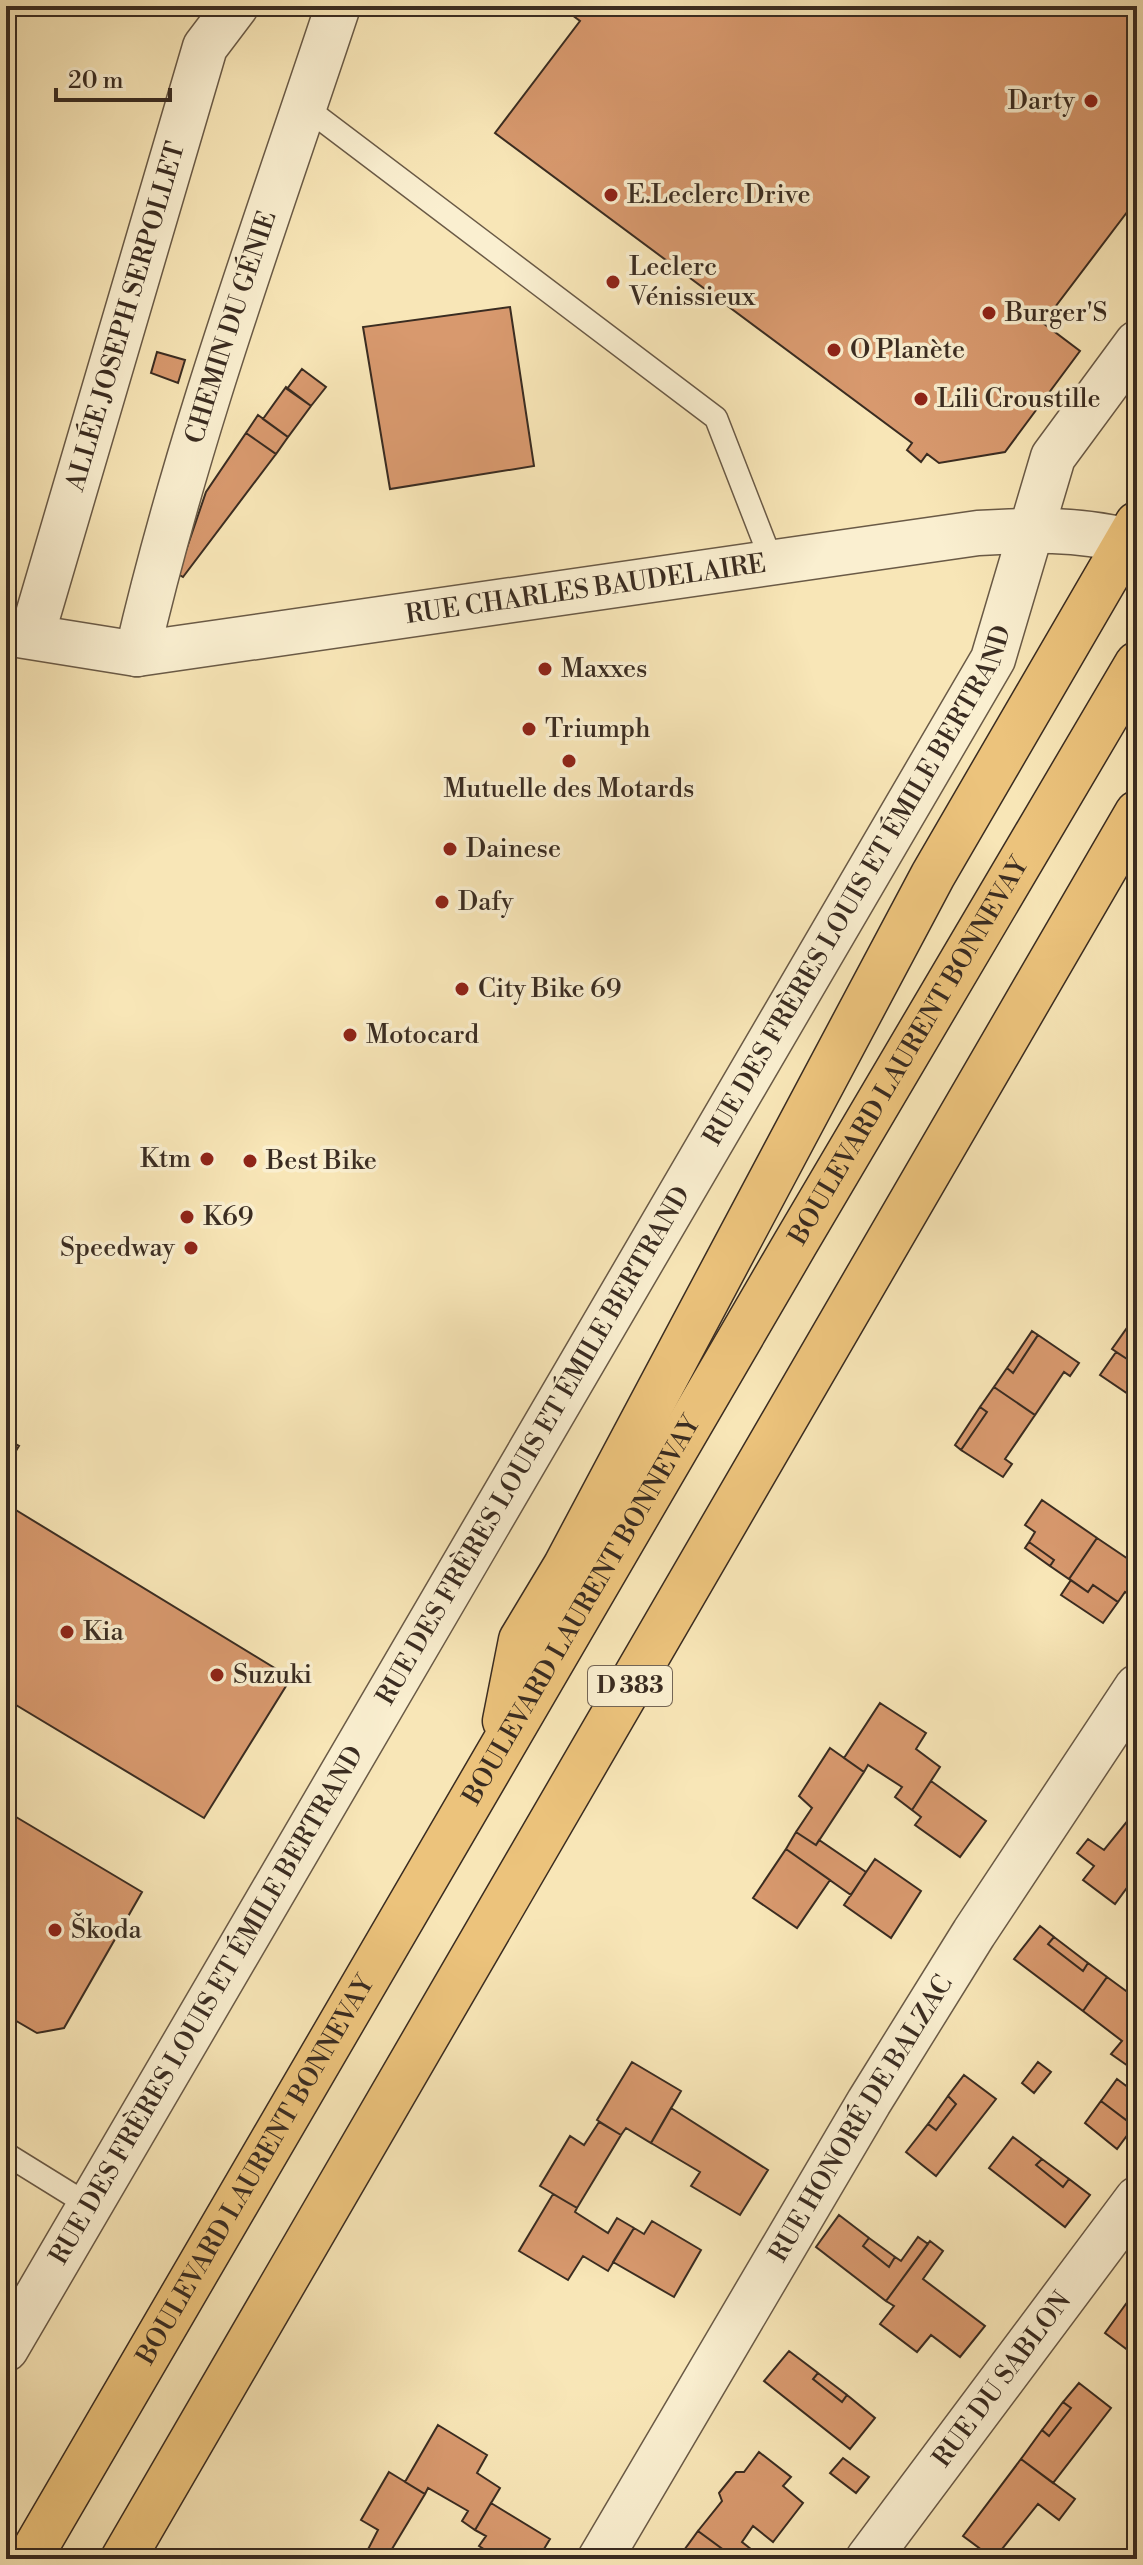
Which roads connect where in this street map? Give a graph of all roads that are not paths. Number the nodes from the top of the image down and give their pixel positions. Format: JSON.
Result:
{"nodes":[{"id":1,"x":236,"y":6,"type":"edge"},
{"id":2,"x":338,"y":6,"type":"edge"},
{"id":3,"x":305,"y":107,"type":"junction"},
{"id":4,"x":1137,"y":343,"type":"edge"},
{"id":5,"x":1033,"y":529,"type":"junction"},
{"id":6,"x":1132,"y":532,"type":"edge"},
{"id":7,"x":772,"y":562,"type":"junction"},
{"id":8,"x":19,"y":634,"type":"edge"},
{"id":9,"x":137,"y":654,"type":"junction"},
{"id":10,"x":1137,"y":664,"type":"edge"},
{"id":11,"x":1137,"y":813,"type":"edge"},
{"id":12,"x":1137,"y":856,"type":"edge"},
{"id":13,"x":1057,"y":948,"type":"junction"},
{"id":14,"x":1137,"y":1687,"type":"edge"},
{"id":15,"x":498,"y":1754,"type":"junction"},
{"id":16,"x":6,"y":2154,"type":"edge"},
{"id":17,"x":1137,"y":2199,"type":"edge"},
{"id":18,"x":90,"y":2206,"type":"junction"},
{"id":19,"x":6,"y":2349,"type":"edge"},
{"id":20,"x":29,"y":2559,"type":"edge"},
{"id":21,"x":123,"y":2559,"type":"edge"},
{"id":22,"x":600,"y":2559,"type":"edge"},
{"id":23,"x":868,"y":2559,"type":"edge"}],
"edges":[{"from":1,"to":8,"type":"street","name":"ALLÉE JOSEPH SERPOLLET"},
{"from":2,"to":3,"type":"street","name":"CHEMIN DU GÉNIE"},
{"from":3,"to":7,"type":"lane"},
{"from":3,"to":9,"type":"street","name":"CHEMIN DU GÉNIE"},
{"from":4,"to":5,"type":"street","name":"RUE DES FRÈRES LOUIS ET ÉMILE BERTRAND"},
{"from":5,"to":6,"type":"street","name":"RUE CHARLES BAUDELAIRE"},
{"from":5,"to":7,"type":"street","name":"RUE CHARLES BAUDELAIRE"},
{"from":5,"to":18,"type":"street","name":"RUE DES FRÈRES LOUIS ET ÉMILE BERTRAND"},
{"from":6,"to":15,"type":"highway"},
{"from":7,"to":9,"type":"street","name":"RUE CHARLES BAUDELAIRE"},
{"from":8,"to":9,"type":"street","name":"RUE CHARLES BAUDELAIRE"},
{"from":10,"to":15,"type":"highway","name":"BOULEVARD LAURENT BONNEVAY","number":"D 383"},
{"from":11,"to":13,"type":"highway","number":"D 383"},
{"from":12,"to":13,"type":"highway"},
{"from":13,"to":21,"type":"highway","number":"D 383"},
{"from":14,"to":22,"type":"street","name":"RUE HONORÉ DE BALZAC"},
{"from":15,"to":20,"type":"highway","name":"BOULEVARD LAURENT BONNEVAY","number":"D 383"},
{"from":16,"to":18,"type":"lane"},
{"from":17,"to":23,"type":"street","name":"RUE DU SABLON"},
{"from":18,"to":19,"type":"street","name":"RUE DES FRÈRES LOUIS ET ÉMILE BERTRAND"}]}
